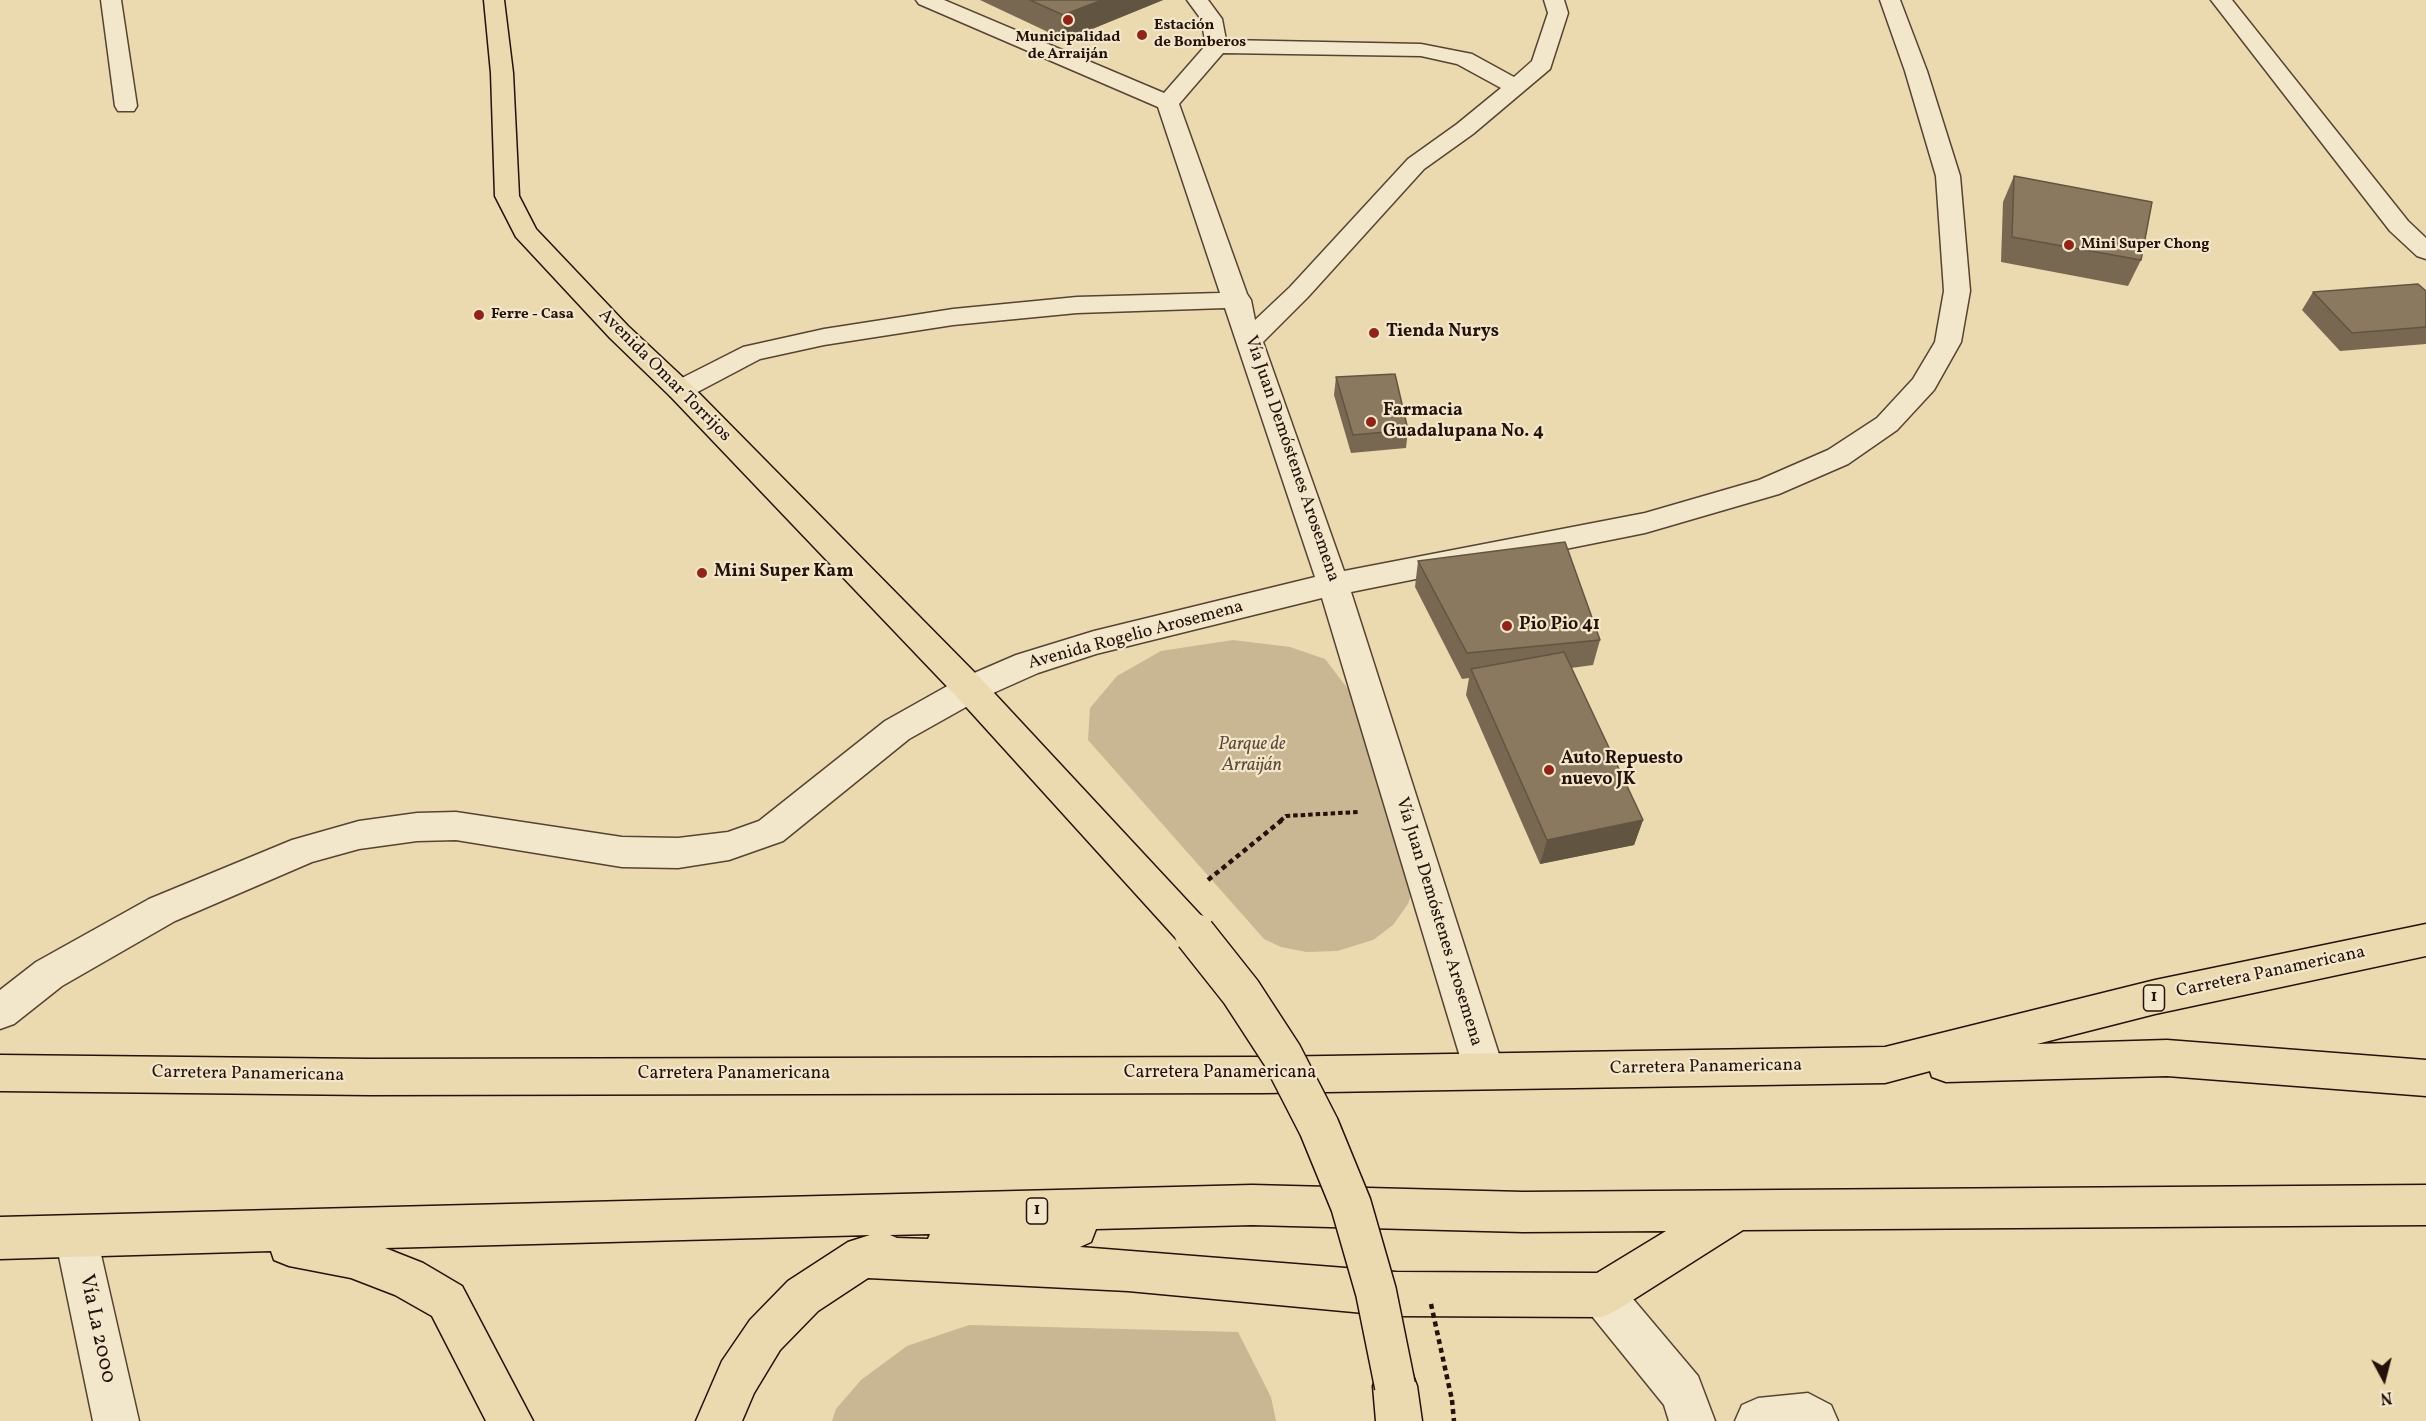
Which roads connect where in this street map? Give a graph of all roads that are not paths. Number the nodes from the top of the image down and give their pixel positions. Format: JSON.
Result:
{"nodes":[{"id":1,"x":111,"y":0,"type":"edge"},
{"id":2,"x":494,"y":0,"type":"edge"},
{"id":3,"x":926,"y":0,"type":"edge"},
{"id":4,"x":1197,"y":0,"type":"edge"},
{"id":5,"x":1554,"y":0,"type":"edge"},
{"id":6,"x":1890,"y":0,"type":"edge"},
{"id":7,"x":2221,"y":0,"type":"edge"},
{"id":8,"x":1216,"y":46,"type":"junction"},
{"id":9,"x":1516,"y":87,"type":"junction"},
{"id":10,"x":1168,"y":103,"type":"junction"},
{"id":11,"x":126,"y":106,"type":"dead end"},
{"id":12,"x":2426,"y":252,"type":"edge"},
{"id":13,"x":1238,"y":300,"type":"junction"},
{"id":14,"x":1250,"y":340,"type":"junction"},
{"id":15,"x":680,"y":390,"type":"junction"},
{"id":16,"x":1333,"y":584,"type":"junction"},
{"id":17,"x":970,"y":688,"type":"junction"},
{"id":18,"x":2426,"y":940,"type":"edge"},
{"id":19,"x":0,"y":1012,"type":"edge"},
{"id":20,"x":1885,"y":1065,"type":"junction"},
{"id":21,"x":1484,"y":1070,"type":"junction"},
{"id":22,"x":0,"y":1072,"type":"edge"},
{"id":23,"x":2426,"y":1078,"type":"edge"},
{"id":24,"x":1252,"y":1205,"type":"junction"},
{"id":25,"x":2426,"y":1205,"type":"edge"},
{"id":26,"x":1736,"y":1211,"type":"junction"},
{"id":27,"x":228,"y":1234,"type":"junction"},
{"id":28,"x":76,"y":1237,"type":"junction"},
{"id":29,"x":0,"y":1238,"type":"edge"},
{"id":30,"x":863,"y":1257,"type":"junction"},
{"id":31,"x":1602,"y":1294,"type":"junction"},
{"id":32,"x":1397,"y":1403,"type":"edge"},
{"id":33,"x":116,"y":1421,"type":"edge"},
{"id":34,"x":510,"y":1421,"type":"edge"},
{"id":35,"x":719,"y":1421,"type":"edge"},
{"id":36,"x":1692,"y":1421,"type":"edge"},
{"id":37,"x":1758,"y":1421,"type":"edge"},
{"id":38,"x":1815,"y":1421,"type":"edge"}],
"edges":[{"from":1,"to":11,"type":"street"},
{"from":2,"to":15,"type":"main road","name":"Avenida Omar Torrijos"},
{"from":3,"to":10,"type":"street"},
{"from":4,"to":8,"type":"street"},
{"from":5,"to":9,"type":"street"},
{"from":6,"to":16,"type":"street","name":"Avenida Rogelio Arosemena"},
{"from":7,"to":12,"type":"street"},
{"from":8,"to":9,"type":"street"},
{"from":8,"to":10,"type":"street"},
{"from":9,"to":14,"type":"street"},
{"from":10,"to":13,"type":"street","name":"Vía Juan Demóstenes Arosemena"},
{"from":13,"to":14,"type":"street","name":"Vía Juan Demóstenes Arosemena"},
{"from":13,"to":15,"type":"street"},
{"from":14,"to":16,"type":"street","name":"Vía Juan Demóstenes Arosemena"},
{"from":15,"to":17,"type":"main road","name":"Avenida Omar Torrijos"},
{"from":16,"to":17,"type":"street","name":"Avenida Rogelio Arosemena"},
{"from":16,"to":21,"type":"street","name":"Vía Juan Demóstenes Arosemena"},
{"from":17,"to":19,"type":"street","name":"Avenida Rogelio Arosemena"},
{"from":17,"to":32,"type":"main road","name":"Avenida Omar Torrijos","bridge":true},
{"from":18,"to":20,"type":"main road","name":"Carretera Panamericana","number":"1"},
{"from":20,"to":21,"type":"main road","name":"Carretera Panamericana","number":"1"},
{"from":20,"to":23,"type":"main road"},
{"from":21,"to":22,"type":"main road","name":"Carretera Panamericana","number":"1"},
{"from":24,"to":26,"type":"main road","number":"1"},
{"from":24,"to":27,"type":"main road","number":"1"},
{"from":24,"to":30,"type":"main road"},
{"from":25,"to":26,"type":"main road","number":"1"},
{"from":26,"to":31,"type":"main road"},
{"from":27,"to":28,"type":"main road","number":"1"},
{"from":27,"to":34,"type":"main road"},
{"from":28,"to":29,"type":"main road","number":"1"},
{"from":28,"to":33,"type":"street","name":"Vía La 2000"},
{"from":30,"to":31,"type":"main road"},
{"from":30,"to":35,"type":"main road"},
{"from":31,"to":36,"type":"street"},
{"from":37,"to":38,"type":"street"}]}
